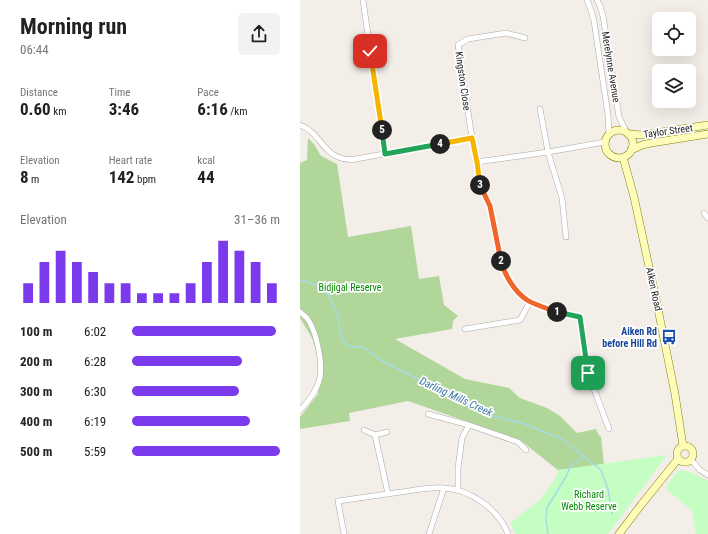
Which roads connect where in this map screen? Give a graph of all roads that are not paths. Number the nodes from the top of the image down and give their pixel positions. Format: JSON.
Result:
{"nodes":[{"id":1,"x":363,"y":0,"type":"edge"},
{"id":2,"x":587,"y":0,"type":"edge"},
{"id":3,"x":597,"y":0,"type":"edge"},
{"id":4,"x":600,"y":6,"type":"junction"},
{"id":5,"x":591,"y":9,"type":"junction"},
{"id":6,"x":525,"y":38,"type":"dead end"},
{"id":7,"x":608,"y":51,"type":"junction"},
{"id":8,"x":599,"y":52,"type":"junction"},
{"id":9,"x":540,"y":109,"type":"dead end"},
{"id":10,"x":300,"y":125,"type":"edge"},
{"id":11,"x":708,"y":125,"type":"edge"},
{"id":12,"x":628,"y":133,"type":"junction"},
{"id":13,"x":609,"y":134,"type":"junction"},
{"id":14,"x":708,"y":134,"type":"edge"},
{"id":15,"x":472,"y":138,"type":"junction"},
{"id":16,"x":605,"y":142,"type":"junction"},
{"id":17,"x":631,"y":150,"type":"junction"},
{"id":18,"x":548,"y":152,"type":"junction"},
{"id":19,"x":385,"y":154,"type":"junction"},
{"id":20,"x":623,"y":157,"type":"junction"},
{"id":21,"x":477,"y":162,"type":"junction"},
{"id":22,"x":704,"y":213,"type":"dead end"},
{"id":23,"x":708,"y":218,"type":"edge"},
{"id":24,"x":566,"y":238,"type":"dead end"},
{"id":25,"x":530,"y":302,"type":"junction"},
{"id":26,"x":300,"y":312,"type":"edge"},
{"id":27,"x":465,"y":329,"type":"dead end"},
{"id":28,"x":300,"y":410,"type":"edge"},
{"id":29,"x":428,"y":414,"type":"dead end"},
{"id":30,"x":469,"y":425,"type":"junction"},
{"id":31,"x":609,"y":429,"type":"dead end"},
{"id":32,"x":364,"y":430,"type":"dead end"},
{"id":33,"x":387,"y":432,"type":"dead end"},
{"id":34,"x":375,"y":436,"type":"junction"},
{"id":35,"x":683,"y":446,"type":"junction"},
{"id":36,"x":526,"y":450,"type":"dead end"},
{"id":37,"x":678,"y":459,"type":"junction"},
{"id":38,"x":691,"y":460,"type":"junction"},
{"id":39,"x":708,"y":475,"type":"edge"},
{"id":40,"x":444,"y":488,"type":"junction"},
{"id":41,"x":458,"y":490,"type":"junction"},
{"id":42,"x":388,"y":494,"type":"junction"},
{"id":43,"x":344,"y":534,"type":"edge"},
{"id":44,"x":429,"y":534,"type":"edge"},
{"id":45,"x":508,"y":534,"type":"edge"},
{"id":46,"x":619,"y":534,"type":"edge"}],
"edges":[{"from":1,"to":19,"type":"street"},
{"from":2,"to":5,"type":"street","name":"Merelynne Avenue"},
{"from":3,"to":4,"type":"street","name":"Merelynne Avenue"},
{"from":4,"to":5,"type":"street"},
{"from":4,"to":7,"type":"street","name":"Merelynne Avenue"},
{"from":5,"to":8,"type":"street","name":"Merelynne Avenue"},
{"from":6,"to":15,"type":"street","name":"Kingston Close"},
{"from":7,"to":8,"type":"street"},
{"from":7,"to":12,"type":"street","name":"Merelynne Avenue"},
{"from":8,"to":13,"type":"street","name":"Merelynne Avenue"},
{"from":9,"to":18,"type":"street"},
{"from":10,"to":19,"type":"street"},
{"from":11,"to":12,"type":"street","name":"Taylor Street"},
{"from":12,"to":13,"type":"street"},
{"from":12,"to":17,"type":"street"},
{"from":13,"to":16,"type":"street"},
{"from":14,"to":17,"type":"street","name":"Taylor Street"},
{"from":15,"to":19,"type":"street"},
{"from":15,"to":21,"type":"street"},
{"from":16,"to":18,"type":"street"},
{"from":16,"to":20,"type":"street"},
{"from":17,"to":20,"type":"street"},
{"from":18,"to":21,"type":"street"},
{"from":18,"to":24,"type":"street"},
{"from":20,"to":35,"type":"street","name":"Aiken Road"},
{"from":21,"to":25,"type":"street"},
{"from":22,"to":23,"type":"street"},
{"from":25,"to":27,"type":"street"},
{"from":25,"to":31,"type":"street"},
{"from":26,"to":28,"type":"street"},
{"from":29,"to":30,"type":"street"},
{"from":30,"to":36,"type":"street"},
{"from":30,"to":41,"type":"street"},
{"from":32,"to":34,"type":"street"},
{"from":33,"to":34,"type":"street"},
{"from":34,"to":42,"type":"street"},
{"from":35,"to":37,"type":"street"},
{"from":35,"to":38,"type":"street"},
{"from":37,"to":38,"type":"street"},
{"from":37,"to":46,"type":"street"},
{"from":38,"to":39,"type":"street"},
{"from":40,"to":41,"type":"street"},
{"from":40,"to":42,"type":"street"},
{"from":40,"to":44,"type":"street"},
{"from":41,"to":45,"type":"street"},
{"from":42,"to":43,"type":"street"}]}
